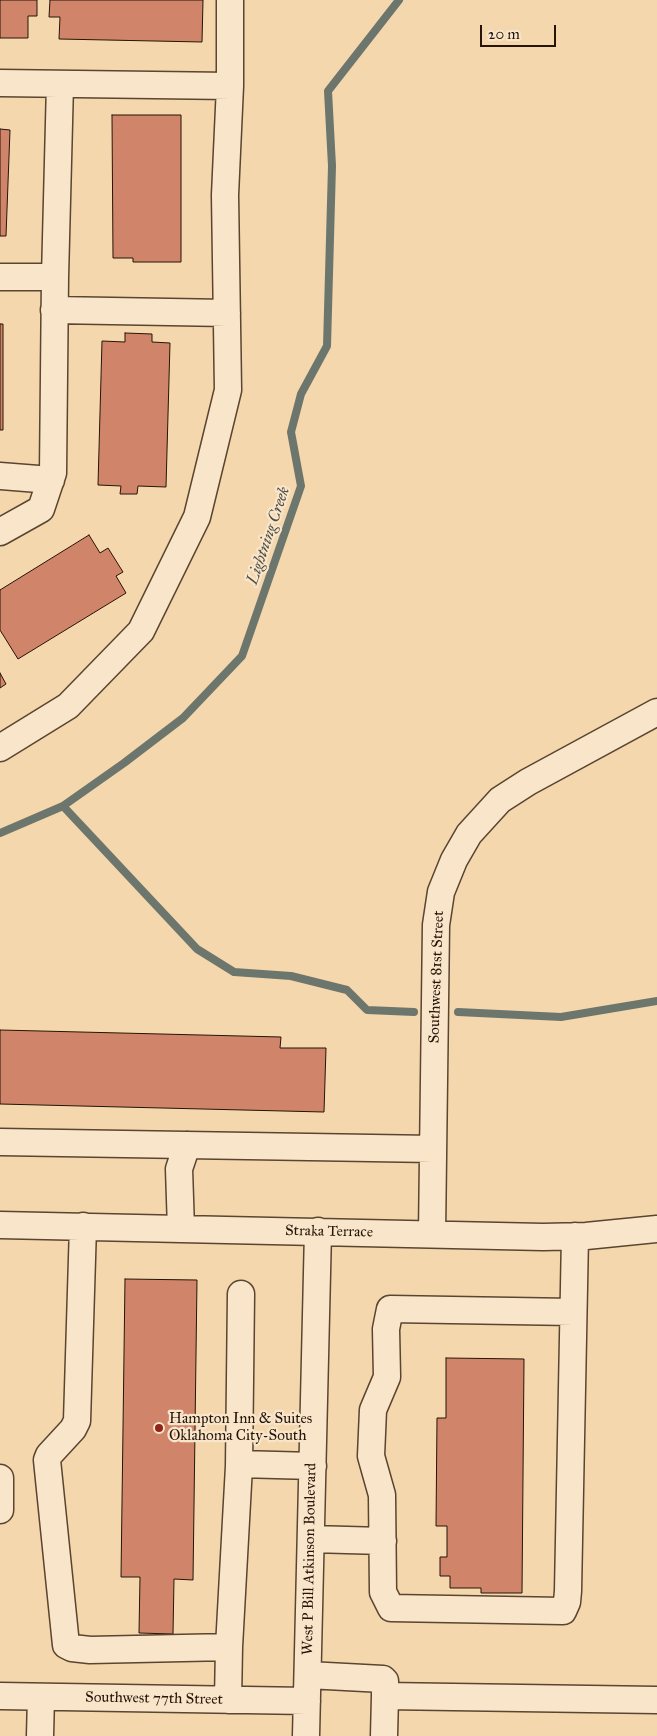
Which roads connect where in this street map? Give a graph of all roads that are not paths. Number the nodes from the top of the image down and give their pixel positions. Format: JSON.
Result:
{"nodes":[{"id":1,"x":230,"y":0,"type":"edge"},
{"id":2,"x":0,"y":83,"type":"edge"},
{"id":3,"x":60,"y":84,"type":"junction"},
{"id":4,"x":230,"y":86,"type":"junction"},
{"id":5,"x":0,"y":277,"type":"edge"},
{"id":6,"x":55,"y":277,"type":"junction"},
{"id":7,"x":54,"y":310,"type":"junction"},
{"id":8,"x":227,"y":314,"type":"junction"},
{"id":9,"x":0,"y":476,"type":"edge"},
{"id":10,"x":51,"y":480,"type":"junction"},
{"id":11,"x":0,"y":532,"type":"edge"},
{"id":12,"x":657,"y":712,"type":"edge"},
{"id":13,"x":0,"y":748,"type":"edge"},
{"id":14,"x":0,"y":1142,"type":"edge"},
{"id":15,"x":187,"y":1145,"type":"junction"},
{"id":16,"x":433,"y":1149,"type":"junction"},
{"id":17,"x":0,"y":1225,"type":"edge"},
{"id":18,"x":83,"y":1226,"type":"junction"},
{"id":19,"x":181,"y":1229,"type":"junction"},
{"id":20,"x":657,"y":1229,"type":"edge"},
{"id":21,"x":318,"y":1231,"type":"junction"},
{"id":22,"x":432,"y":1234,"type":"junction"},
{"id":23,"x":575,"y":1236,"type":"junction"},
{"id":24,"x":241,"y":1294,"type":"dead end"},
{"id":25,"x":573,"y":1312,"type":"junction"},
{"id":26,"x":239,"y":1464,"type":"junction"},
{"id":27,"x":312,"y":1466,"type":"junction"},
{"id":28,"x":0,"y":1478,"type":"edge"},
{"id":29,"x":0,"y":1510,"type":"edge"},
{"id":30,"x":311,"y":1539,"type":"junction"},
{"id":31,"x":383,"y":1541,"type":"junction"},
{"id":32,"x":229,"y":1647,"type":"junction"},
{"id":33,"x":308,"y":1675,"type":"junction"},
{"id":34,"x":0,"y":1696,"type":"edge"},
{"id":35,"x":385,"y":1696,"type":"junction"},
{"id":36,"x":41,"y":1697,"type":"junction"},
{"id":37,"x":228,"y":1700,"type":"junction"},
{"id":38,"x":657,"y":1700,"type":"edge"},
{"id":39,"x":307,"y":1701,"type":"junction"},
{"id":40,"x":40,"y":1736,"type":"edge"},
{"id":41,"x":306,"y":1736,"type":"edge"},
{"id":42,"x":384,"y":1736,"type":"edge"}],
"edges":[{"from":1,"to":4,"type":"street"},
{"from":2,"to":3,"type":"street"},
{"from":3,"to":4,"type":"street"},
{"from":3,"to":6,"type":"street"},
{"from":4,"to":8,"type":"street"},
{"from":5,"to":6,"type":"street"},
{"from":6,"to":7,"type":"street"},
{"from":7,"to":8,"type":"street"},
{"from":7,"to":10,"type":"street"},
{"from":8,"to":13,"type":"street"},
{"from":9,"to":10,"type":"street"},
{"from":10,"to":11,"type":"street"},
{"from":12,"to":16,"type":"street","name":"Southwest 81st Street"},
{"from":14,"to":15,"type":"street"},
{"from":15,"to":16,"type":"street"},
{"from":15,"to":19,"type":"street"},
{"from":16,"to":22,"type":"street","name":"Southwest 81st Street"},
{"from":17,"to":18,"type":"street","name":"Straka Terrace"},
{"from":18,"to":19,"type":"street","name":"Straka Terrace"},
{"from":18,"to":32,"type":"street"},
{"from":19,"to":21,"type":"street","name":"Straka Terrace"},
{"from":20,"to":23,"type":"street","name":"Straka Terrace"},
{"from":21,"to":22,"type":"street","name":"Straka Terrace"},
{"from":21,"to":27,"type":"street","name":"West P Bill Atkinson Boulevard"},
{"from":22,"to":23,"type":"street","name":"Straka Terrace"},
{"from":23,"to":25,"type":"street"},
{"from":24,"to":26,"type":"street"},
{"from":25,"to":31,"type":"street"},
{"from":25,"to":31,"type":"street"},
{"from":26,"to":27,"type":"street"},
{"from":26,"to":32,"type":"street"},
{"from":27,"to":30,"type":"street","name":"West P Bill Atkinson Boulevard"},
{"from":28,"to":29,"type":"street"},
{"from":30,"to":31,"type":"street"},
{"from":30,"to":33,"type":"street","name":"West P Bill Atkinson Boulevard"},
{"from":32,"to":37,"type":"street"},
{"from":33,"to":35,"type":"street"},
{"from":33,"to":39,"type":"street","name":"West P Bill Atkinson Boulevard"},
{"from":34,"to":36,"type":"street","name":"Southwest 77th Street"},
{"from":35,"to":38,"type":"street"},
{"from":35,"to":42,"type":"street"},
{"from":36,"to":37,"type":"street","name":"Southwest 77th Street"},
{"from":36,"to":40,"type":"street"},
{"from":37,"to":39,"type":"street","name":"Southwest 77th Street"},
{"from":39,"to":41,"type":"street","name":"West P Bill Atkinson Boulevard"}]}
